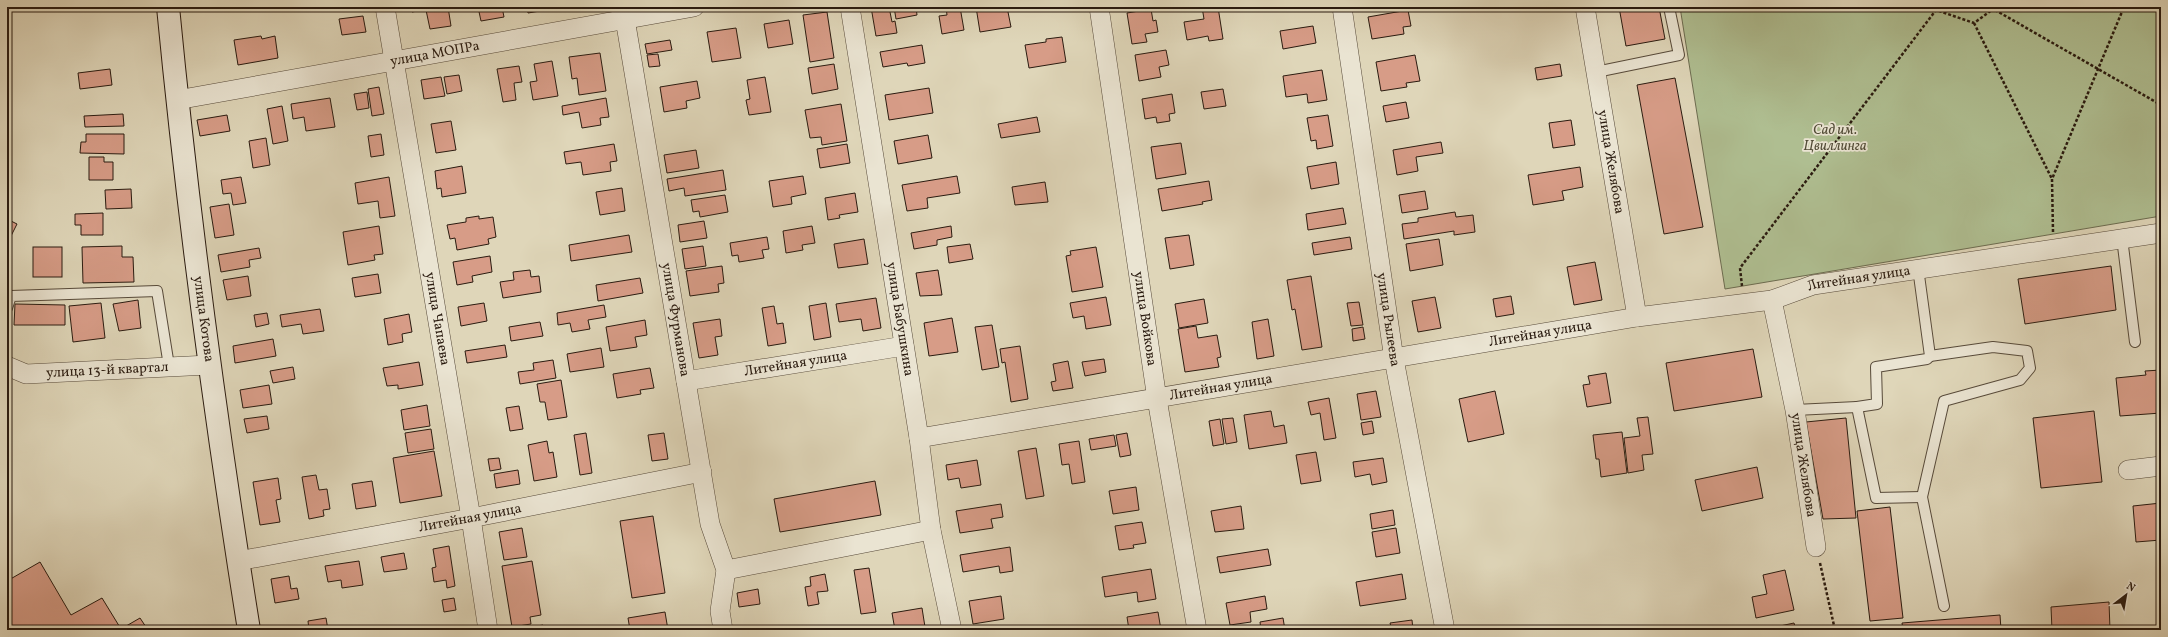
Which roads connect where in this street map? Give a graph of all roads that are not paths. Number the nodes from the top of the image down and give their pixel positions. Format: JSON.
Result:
{"nodes":[{"id":1,"x":168,"y":7,"type":"edge"},
{"id":2,"x":385,"y":7,"type":"edge"},
{"id":3,"x":694,"y":7,"type":"edge"},
{"id":4,"x":850,"y":7,"type":"edge"},
{"id":5,"x":1099,"y":7,"type":"edge"},
{"id":6,"x":1342,"y":7,"type":"edge"},
{"id":7,"x":1585,"y":7,"type":"edge"},
{"id":8,"x":1669,"y":7,"type":"edge"},
{"id":9,"x":624,"y":12,"type":"edge"},
{"id":10,"x":394,"y":60,"type":"junction"},
{"id":11,"x":1596,"y":72,"type":"junction"},
{"id":12,"x":177,"y":100,"type":"junction"},
{"id":13,"x":2161,"y":233,"type":"edge"},
{"id":14,"x":2122,"y":238,"type":"junction"},
{"id":15,"x":1918,"y":268,"type":"junction"},
{"id":16,"x":1772,"y":300,"type":"junction"},
{"id":17,"x":7,"y":308,"type":"edge"},
{"id":18,"x":1637,"y":317,"type":"junction"},
{"id":19,"x":2135,"y":342,"type":"dead end"},
{"id":20,"x":904,"y":346,"type":"junction"},
{"id":21,"x":1930,"y":356,"type":"junction"},
{"id":22,"x":1394,"y":359,"type":"junction"},
{"id":23,"x":209,"y":365,"type":"junction"},
{"id":24,"x":7,"y":366,"type":"edge"},
{"id":25,"x":169,"y":366,"type":"junction"},
{"id":26,"x":686,"y":381,"type":"junction"},
{"id":27,"x":1157,"y":399,"type":"junction"},
{"id":28,"x":1857,"y":406,"type":"junction"},
{"id":29,"x":1795,"y":410,"type":"junction"},
{"id":30,"x":919,"y":438,"type":"junction"},
{"id":31,"x":2161,"y":466,"type":"edge"},
{"id":32,"x":2128,"y":470,"type":"dead end"},
{"id":33,"x":702,"y":472,"type":"junction"},
{"id":34,"x":1922,"y":497,"type":"junction"},
{"id":35,"x":471,"y":518,"type":"junction"},
{"id":36,"x":931,"y":530,"type":"junction"},
{"id":37,"x":1816,"y":547,"type":"road end"},
{"id":38,"x":238,"y":561,"type":"junction"},
{"id":39,"x":726,"y":570,"type":"junction"},
{"id":40,"x":1944,"y":606,"type":"dead end"},
{"id":41,"x":249,"y":630,"type":"edge"},
{"id":42,"x":488,"y":630,"type":"edge"},
{"id":43,"x":723,"y":630,"type":"edge"},
{"id":44,"x":952,"y":630,"type":"edge"},
{"id":45,"x":1197,"y":630,"type":"edge"},
{"id":46,"x":1445,"y":630,"type":"edge"}],
"edges":[{"from":1,"to":12,"type":"street","name":"улица Котова"},
{"from":2,"to":10,"type":"street","name":"улица Чапаева"},
{"from":3,"to":9,"type":"street","name":"улица МОПРа"},
{"from":4,"to":20,"type":"street","name":"улица Бабушкина"},
{"from":5,"to":27,"type":"street","name":"улица Войкова"},
{"from":6,"to":22,"type":"street","name":"улица Рылеева"},
{"from":7,"to":11,"type":"street","name":"улица Желябова"},
{"from":8,"to":11,"type":"lane"},
{"from":9,"to":10,"type":"street","name":"улица МОПРа"},
{"from":9,"to":26,"type":"street","name":"улица Фурманова"},
{"from":10,"to":12,"type":"street","name":"улица МОПРа"},
{"from":10,"to":35,"type":"street","name":"улица Чапаева"},
{"from":11,"to":18,"type":"street","name":"улица Желябова"},
{"from":12,"to":23,"type":"street","name":"улица Котова"},
{"from":13,"to":14,"type":"street","name":"Литейная улица"},
{"from":14,"to":15,"type":"street","name":"Литейная улица"},
{"from":14,"to":19,"type":"lane"},
{"from":15,"to":16,"type":"street","name":"Литейная улица"},
{"from":15,"to":21,"type":"lane"},
{"from":16,"to":18,"type":"street","name":"Литейная улица"},
{"from":16,"to":29,"type":"street","name":"улица Желябова"},
{"from":17,"to":25,"type":"lane"},
{"from":18,"to":22,"type":"street","name":"Литейная улица"},
{"from":20,"to":26,"type":"street","name":"Литейная улица"},
{"from":20,"to":30,"type":"street","name":"улица Бабушкина"},
{"from":21,"to":28,"type":"lane"},
{"from":21,"to":34,"type":"lane"},
{"from":22,"to":27,"type":"street","name":"Литейная улица"},
{"from":22,"to":46,"type":"street","name":"улица Рылеева"},
{"from":23,"to":25,"type":"street","name":"улица 13-й квартал"},
{"from":23,"to":38,"type":"street","name":"улица Котова"},
{"from":24,"to":25,"type":"street","name":"улица 13-й квартал"},
{"from":26,"to":33,"type":"street","name":"улица Фурманова"},
{"from":27,"to":30,"type":"street","name":"Литейная улица"},
{"from":27,"to":45,"type":"street","name":"улица Войкова"},
{"from":28,"to":29,"type":"lane"},
{"from":28,"to":34,"type":"lane"},
{"from":29,"to":37,"type":"street","name":"улица Желябова"},
{"from":30,"to":36,"type":"street","name":"улица Бабушкина"},
{"from":31,"to":32,"type":"street"},
{"from":33,"to":35,"type":"street","name":"Литейная улица"},
{"from":33,"to":39,"type":"street","name":"улица Фурманова"},
{"from":34,"to":40,"type":"lane"},
{"from":35,"to":38,"type":"street","name":"Литейная улица"},
{"from":35,"to":42,"type":"street","name":"улица Чапаева"},
{"from":36,"to":39,"type":"street"},
{"from":36,"to":44,"type":"street","name":"улица Бабушкина"},
{"from":38,"to":41,"type":"street","name":"улица Котова"},
{"from":39,"to":43,"type":"street","name":"улица Фурманова"}]}
